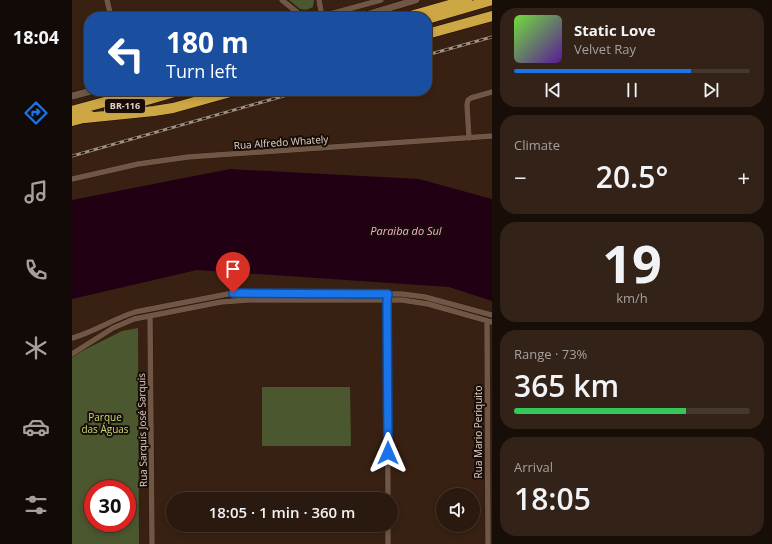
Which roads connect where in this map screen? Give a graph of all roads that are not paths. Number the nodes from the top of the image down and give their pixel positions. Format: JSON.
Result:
{"nodes":[{"id":1,"x":107,"y":0,"type":"edge"},
{"id":2,"x":282,"y":0,"type":"edge"},
{"id":3,"x":319,"y":0,"type":"edge"},
{"id":4,"x":381,"y":0,"type":"edge"},
{"id":5,"x":416,"y":0,"type":"edge"},
{"id":6,"x":467,"y":0,"type":"edge"},
{"id":7,"x":492,"y":0,"type":"edge"},
{"id":8,"x":110,"y":12,"type":"edge"},
{"id":9,"x":297,"y":12,"type":"edge"},
{"id":10,"x":320,"y":12,"type":"edge"},
{"id":11,"x":339,"y":12,"type":"edge"},
{"id":12,"x":376,"y":12,"type":"edge"},
{"id":13,"x":425,"y":12,"type":"edge"},
{"id":14,"x":492,"y":16,"type":"edge"},
{"id":15,"x":432,"y":18,"type":"edge"},
{"id":16,"x":470,"y":22,"type":"junction"},
{"id":17,"x":486,"y":25,"type":"dead end"},
{"id":18,"x":432,"y":33,"type":"edge"},
{"id":19,"x":492,"y":92,"type":"edge"},
{"id":20,"x":84,"y":93,"type":"edge"},
{"id":21,"x":72,"y":96,"type":"edge"},
{"id":22,"x":128,"y":96,"type":"edge"},
{"id":23,"x":161,"y":96,"type":"edge"},
{"id":24,"x":216,"y":96,"type":"edge"},
{"id":25,"x":72,"y":112,"type":"edge"},
{"id":26,"x":86,"y":118,"type":"junction"},
{"id":27,"x":72,"y":121,"type":"edge"},
{"id":28,"x":492,"y":136,"type":"edge"},
{"id":29,"x":469,"y":138,"type":"junction"},
{"id":30,"x":72,"y":179,"type":"edge"},
{"id":31,"x":388,"y":294,"type":"junction"},
{"id":32,"x":387,"y":300,"type":"junction"},
{"id":33,"x":492,"y":315,"type":"edge"},
{"id":34,"x":150,"y":316,"type":"junction"},
{"id":35,"x":489,"y":322,"type":"edge"},
{"id":36,"x":72,"y":338,"type":"edge"},
{"id":37,"x":72,"y":354,"type":"edge"},
{"id":38,"x":388,"y":492,"type":"edge"},
{"id":39,"x":388,"y":532,"type":"edge"},
{"id":40,"x":152,"y":544,"type":"edge"},
{"id":41,"x":388,"y":544,"type":"edge"},
{"id":42,"x":488,"y":544,"type":"edge"}],
"edges":[{"from":1,"to":8,"type":"street"},
{"from":2,"to":9,"type":"street"},
{"from":3,"to":10,"type":"street"},
{"from":4,"to":11,"type":"street"},
{"from":5,"to":12,"type":"street"},
{"from":6,"to":13,"type":"highway"},
{"from":7,"to":15,"type":"highway"},
{"from":14,"to":16,"type":"highway"},
{"from":16,"to":17,"type":"street"},
{"from":16,"to":18,"type":"highway"},
{"from":19,"to":29,"type":"street"},
{"from":20,"to":21,"type":"street"},
{"from":22,"to":25,"type":"highway","number":"BR-116"},
{"from":23,"to":26,"type":"highway","number":"BR-116"},
{"from":24,"to":26,"type":"highway"},
{"from":26,"to":27,"type":"highway","number":"BR-116"},
{"from":28,"to":29,"type":"street","name":"Rua Alfredo Whately"},
{"from":29,"to":30,"type":"street","name":"Rua Alfredo Whately"},
{"from":31,"to":32,"type":"street"},
{"from":31,"to":33,"type":"street"},
{"from":31,"to":36,"type":"street"},
{"from":32,"to":34,"type":"street"},
{"from":32,"to":35,"type":"street"},
{"from":32,"to":38,"type":"street"},
{"from":34,"to":37,"type":"street"},
{"from":34,"to":40,"type":"street","name":"Rua Sarquis José Sarquis"},
{"from":35,"to":42,"type":"street","name":"Rua Mario Periquito"},
{"from":39,"to":41,"type":"street"}]}
